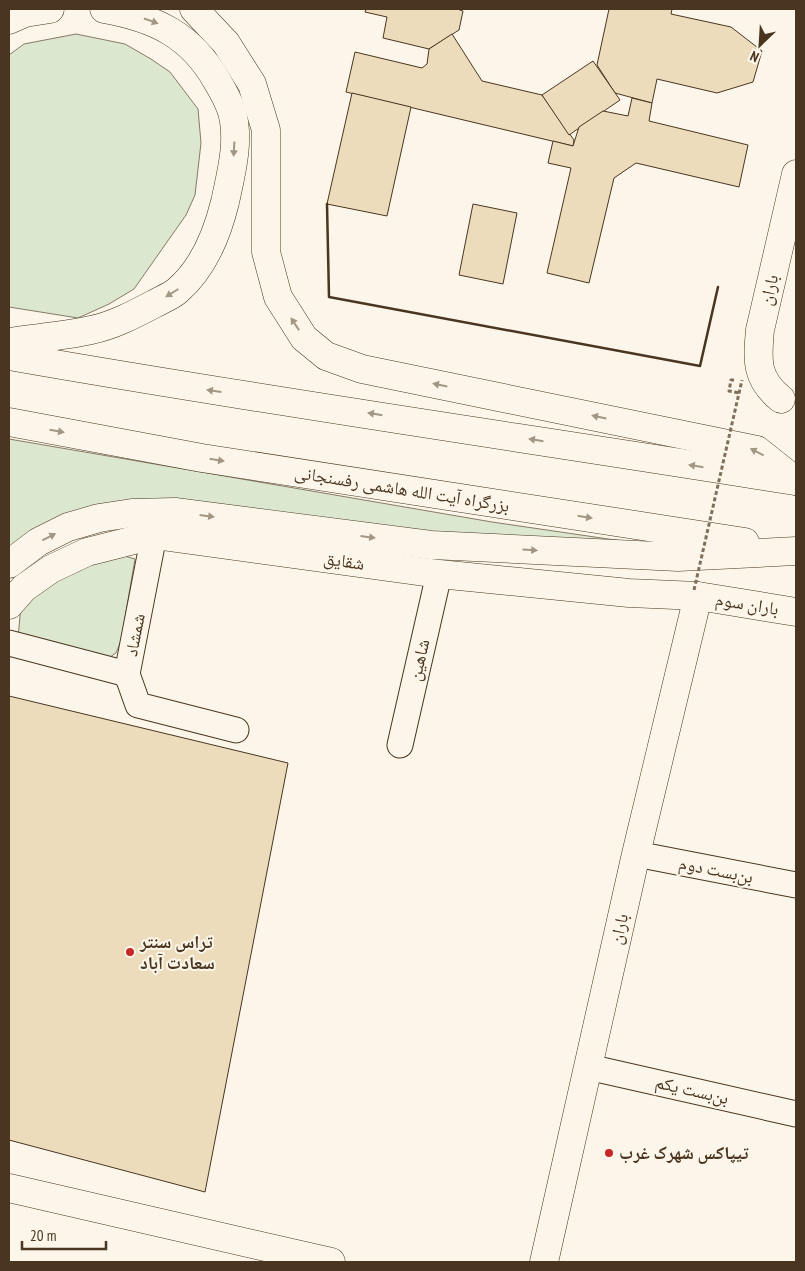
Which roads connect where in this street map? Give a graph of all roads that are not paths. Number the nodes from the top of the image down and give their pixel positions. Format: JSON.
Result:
{"nodes":[{"id":1,"x":50,"y":9,"type":"edge"},
{"id":2,"x":104,"y":9,"type":"edge"},
{"id":3,"x":194,"y":9,"type":"edge"},
{"id":4,"x":9,"y":20,"type":"edge"},
{"id":5,"x":796,"y":174,"type":"edge"},
{"id":6,"x":9,"y":342,"type":"edge"},
{"id":7,"x":9,"y":356,"type":"edge"},
{"id":8,"x":789,"y":401,"type":"edge"},
{"id":9,"x":9,"y":422,"type":"edge"},
{"id":10,"x":796,"y":481,"type":"edge"},
{"id":11,"x":154,"y":535,"type":"junction"},
{"id":12,"x":796,"y":550,"type":"edge"},
{"id":13,"x":9,"y":564,"type":"edge"},
{"id":14,"x":439,"y":574,"type":"junction"},
{"id":15,"x":696,"y":593,"type":"junction"},
{"id":16,"x":9,"y":605,"type":"edge"},
{"id":17,"x":796,"y":612,"type":"edge"},
{"id":18,"x":9,"y":643,"type":"edge"},
{"id":19,"x":127,"y":674,"type":"junction"},
{"id":20,"x":236,"y":730,"type":"dead end"},
{"id":21,"x":400,"y":745,"type":"dead end"},
{"id":22,"x":636,"y":854,"type":"junction"},
{"id":23,"x":796,"y":885,"type":"edge"},
{"id":24,"x":588,"y":1067,"type":"junction"},
{"id":25,"x":796,"y":1114,"type":"edge"},
{"id":26,"x":9,"y":1188,"type":"edge"},
{"id":27,"x":332,"y":1262,"type":"edge"},
{"id":28,"x":544,"y":1262,"type":"edge"}],
"edges":[{"from":1,"to":4,"type":"main road"},
{"from":2,"to":6,"type":"main road","one_way":true},
{"from":10,"to":3,"type":"main road","one_way":true},
{"from":5,"to":8,"type":"main road","name":"باران"},
{"from":10,"to":7,"type":"main road","one_way":true},
{"from":9,"to":12,"type":"main road","name":"بزرگراه آیت الله هاشمی رفسنجانی","one_way":true},
{"from":11,"to":14,"type":"main road","name":"شقایق"},
{"from":11,"to":16,"type":"main road","name":"شقایق"},
{"from":11,"to":19,"type":"street","name":"شمشاد"},
{"from":13,"to":12,"type":"main road","one_way":true},
{"from":14,"to":15,"type":"main road","name":"شقایق"},
{"from":14,"to":21,"type":"street","name":"شاهین"},
{"from":15,"to":17,"type":"main road","name":"باران سوم"},
{"from":15,"to":22,"type":"main road","name":"باران"},
{"from":18,"to":19,"type":"street","name":"شمشاد"},
{"from":19,"to":20,"type":"street"},
{"from":22,"to":23,"type":"street","name":"بن‌بست دوم"},
{"from":22,"to":24,"type":"main road","name":"باران"},
{"from":24,"to":25,"type":"street","name":"بن‌بست یکم"},
{"from":24,"to":28,"type":"main road","name":"باران"},
{"from":26,"to":27,"type":"main road"}]}
